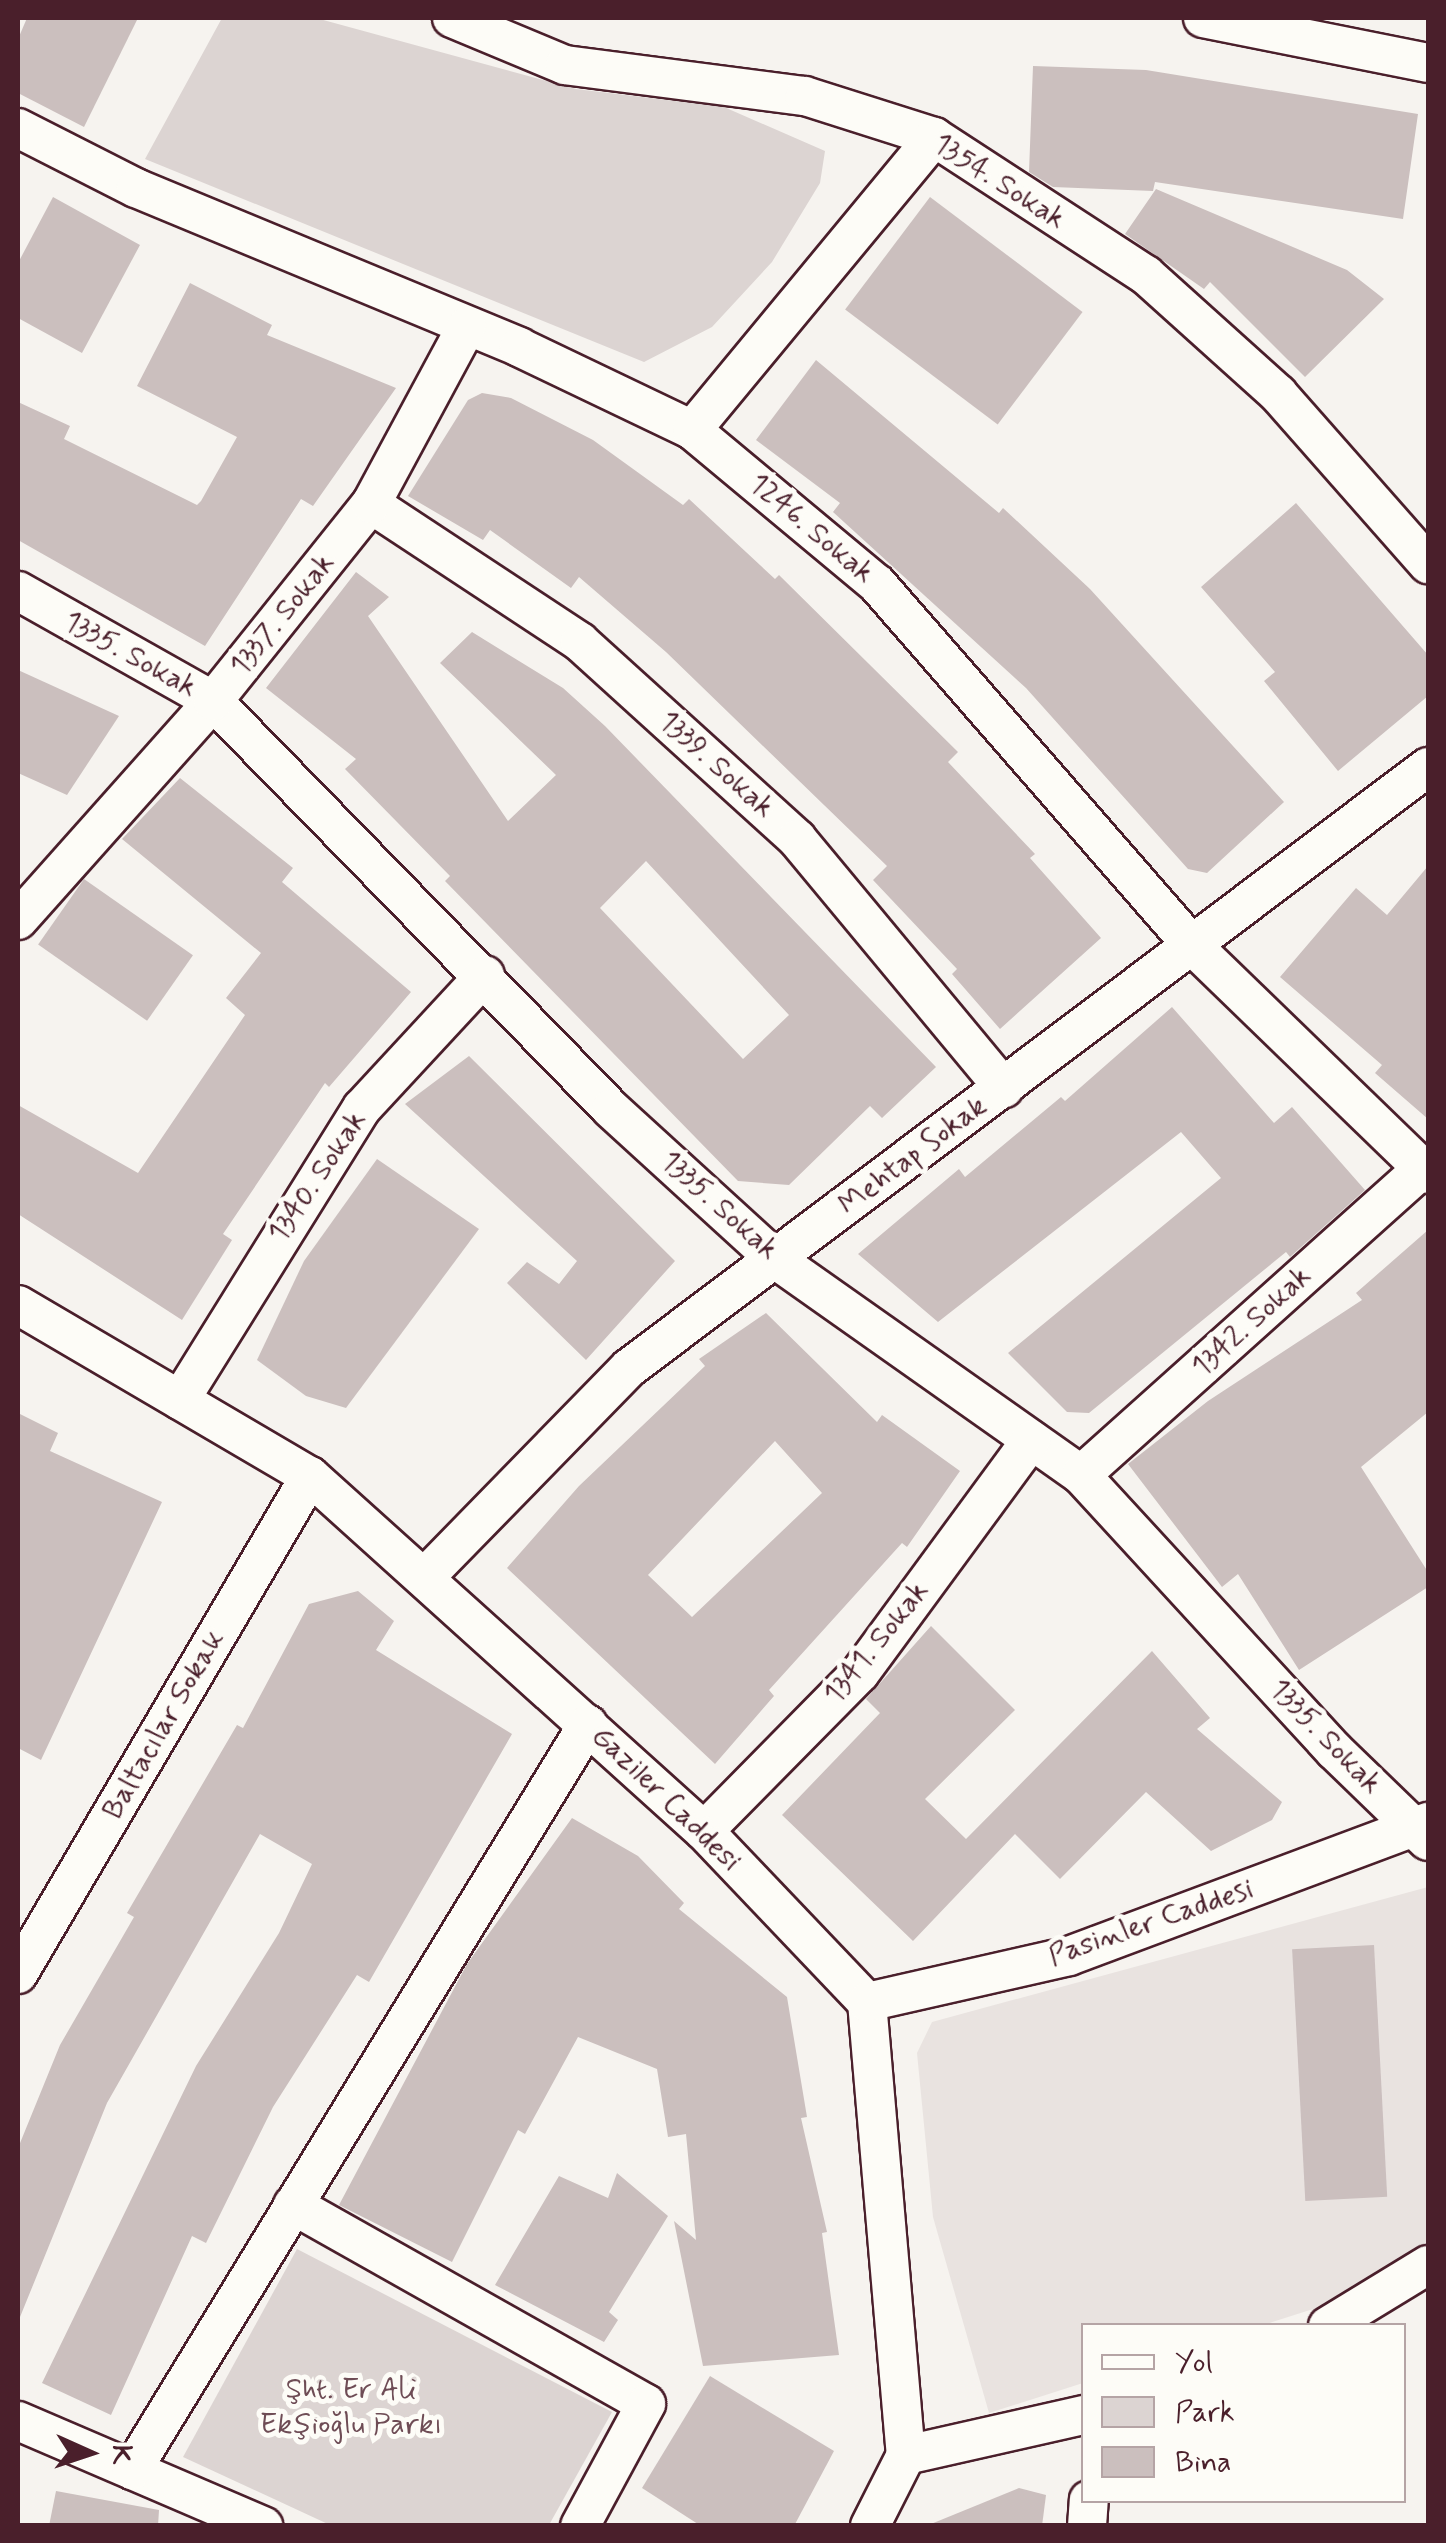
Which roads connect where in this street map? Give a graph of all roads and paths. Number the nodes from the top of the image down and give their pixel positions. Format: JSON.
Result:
{"nodes":[{"id":1,"x":452,"y":18,"type":"edge"},
{"id":2,"x":1203,"y":18,"type":"edge"},
{"id":3,"x":1428,"y":62,"type":"edge"},
{"id":4,"x":18,"y":128,"type":"edge"},
{"id":5,"x":934,"y":136,"type":"junction"},
{"id":6,"x":468,"y":326,"type":"junction"},
{"id":7,"x":692,"y":430,"type":"junction"},
{"id":8,"x":371,"y":504,"type":"junction"},
{"id":9,"x":1428,"y":564,"type":"edge"},
{"id":10,"x":18,"y":592,"type":"edge"},
{"id":11,"x":213,"y":701,"type":"junction"},
{"id":12,"x":1428,"y":767,"type":"edge"},
{"id":13,"x":18,"y":920,"type":"edge"},
{"id":14,"x":1194,"y":946,"type":"junction"},
{"id":15,"x":485,"y":975,"type":"junction"},
{"id":16,"x":1004,"y":1088,"type":"junction"},
{"id":17,"x":1426,"y":1171,"type":"edge"},
{"id":18,"x":775,"y":1259,"type":"junction"},
{"id":19,"x":18,"y":1306,"type":"edge"},
{"id":20,"x":180,"y":1400,"type":"junction"},
{"id":21,"x":1031,"y":1440,"type":"junction"},
{"id":22,"x":1081,"y":1475,"type":"junction"},
{"id":23,"x":310,"y":1476,"type":"junction"},
{"id":24,"x":424,"y":1577,"type":"junction"},
{"id":25,"x":588,"y":1724,"type":"junction"},
{"id":26,"x":1424,"y":1830,"type":"edge"},
{"id":27,"x":704,"y":1831,"type":"junction"},
{"id":28,"x":18,"y":1974,"type":"edge"},
{"id":29,"x":866,"y":2002,"type":"junction"},
{"id":30,"x":294,"y":2206,"type":"junction"},
{"id":31,"x":1428,"y":2265,"type":"edge"},
{"id":32,"x":1333,"y":2323,"type":"edge"},
{"id":33,"x":1081,"y":2415,"type":"edge"},
{"id":34,"x":18,"y":2421,"type":"edge"},
{"id":35,"x":906,"y":2455,"type":"junction"},
{"id":36,"x":132,"y":2470,"type":"junction"},
{"id":37,"x":244,"y":2521,"type":"edge"},
{"id":38,"x":580,"y":2526,"type":"edge"},
{"id":39,"x":870,"y":2526,"type":"edge"}],
"edges":[{"from":1,"to":5,"type":"street","name":"1354. Sokak"},
{"from":2,"to":3,"type":"street"},
{"from":4,"to":6,"type":"street","name":"1246. Sokak"},
{"from":5,"to":7,"type":"street"},
{"from":5,"to":9,"type":"street","name":"1354. Sokak"},
{"from":6,"to":7,"type":"street","name":"1246. Sokak"},
{"from":6,"to":8,"type":"street","name":"1337. Sokak"},
{"from":7,"to":14,"type":"street","name":"1246. Sokak"},
{"from":8,"to":11,"type":"street","name":"1337. Sokak"},
{"from":8,"to":16,"type":"street","name":"1339. Sokak"},
{"from":10,"to":11,"type":"street","name":"1335. Sokak"},
{"from":11,"to":13,"type":"street","name":"1337. Sokak"},
{"from":11,"to":15,"type":"street","name":"1335. Sokak"},
{"from":12,"to":14,"type":"street","name":"Mehtap Sokak"},
{"from":14,"to":16,"type":"street","name":"Mehtap Sokak"},
{"from":14,"to":17,"type":"street","name":"1246. Sokak"},
{"from":15,"to":18,"type":"street","name":"1335. Sokak"},
{"from":15,"to":20,"type":"street","name":"1340. Sokak"},
{"from":16,"to":18,"type":"street","name":"Mehtap Sokak"},
{"from":17,"to":22,"type":"street","name":"1342. Sokak"},
{"from":18,"to":21,"type":"street","name":"1335. Sokak"},
{"from":18,"to":24,"type":"street","name":"Mehtap Sokak"},
{"from":19,"to":20,"type":"street","name":"Gaziler Caddesi"},
{"from":20,"to":23,"type":"street","name":"Gaziler Caddesi"},
{"from":21,"to":22,"type":"street","name":"1335. Sokak"},
{"from":21,"to":27,"type":"street","name":"1341. Sokak"},
{"from":22,"to":26,"type":"street","name":"1335. Sokak"},
{"from":23,"to":24,"type":"street","name":"Gaziler Caddesi"},
{"from":23,"to":28,"type":"street","name":"Baltacılar Sokak"},
{"from":24,"to":25,"type":"street","name":"Gaziler Caddesi"},
{"from":25,"to":27,"type":"street","name":"Gaziler Caddesi"},
{"from":25,"to":30,"type":"street"},
{"from":26,"to":29,"type":"street","name":"Pasinler Caddesi"},
{"from":27,"to":29,"type":"street","name":"Gaziler Caddesi"},
{"from":29,"to":35,"type":"street"},
{"from":30,"to":36,"type":"street"},
{"from":30,"to":38,"type":"street"},
{"from":31,"to":32,"type":"street"},
{"from":33,"to":35,"type":"street"},
{"from":34,"to":36,"type":"street"},
{"from":35,"to":39,"type":"street"},
{"from":36,"to":37,"type":"street"}]}
